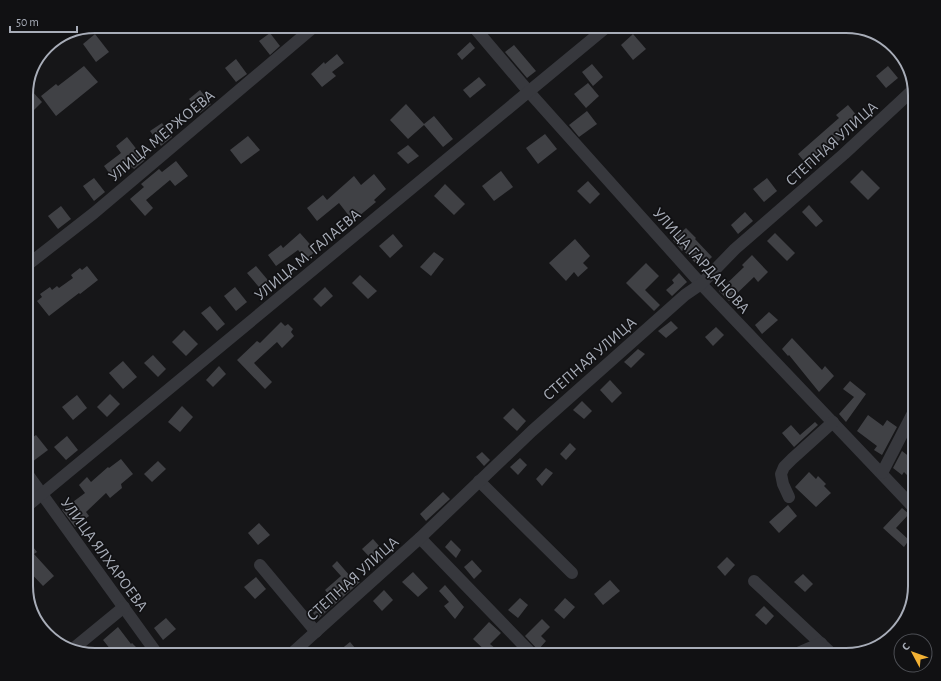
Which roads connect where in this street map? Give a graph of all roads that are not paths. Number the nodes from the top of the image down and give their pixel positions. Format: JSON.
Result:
{"nodes":[{"id":1,"x":307,"y":33,"type":"edge"},
{"id":2,"x":480,"y":33,"type":"edge"},
{"id":3,"x":600,"y":33,"type":"edge"},
{"id":4,"x":529,"y":92,"type":"junction"},
{"id":5,"x":908,"y":95,"type":"edge"},
{"id":6,"x":33,"y":261,"type":"edge"},
{"id":7,"x":701,"y":284,"type":"junction"},
{"id":8,"x":833,"y":422,"type":"junction"},
{"id":9,"x":908,"y":423,"type":"edge"},
{"id":10,"x":882,"y":473,"type":"junction"},
{"id":11,"x":479,"y":481,"type":"junction"},
{"id":12,"x":33,"y":482,"type":"edge"},
{"id":13,"x":42,"y":494,"type":"junction"},
{"id":14,"x":789,"y":497,"type":"dead end"},
{"id":15,"x":33,"y":501,"type":"edge"},
{"id":16,"x":908,"y":501,"type":"edge"},
{"id":17,"x":420,"y":538,"type":"junction"},
{"id":18,"x":260,"y":565,"type":"dead end"},
{"id":19,"x":572,"y":573,"type":"dead end"},
{"id":20,"x":754,"y":581,"type":"dead end"},
{"id":21,"x":124,"y":607,"type":"junction"},
{"id":22,"x":316,"y":632,"type":"junction"},
{"id":23,"x":821,"y":643,"type":"junction"},
{"id":24,"x":77,"y":646,"type":"edge"},
{"id":25,"x":153,"y":648,"type":"edge"},
{"id":26,"x":298,"y":648,"type":"edge"},
{"id":27,"x":526,"y":648,"type":"edge"},
{"id":28,"x":810,"y":648,"type":"edge"},
{"id":29,"x":826,"y":648,"type":"edge"}],
"edges":[{"from":1,"to":6,"type":"street","name":"УЛИЦА МЕРЖОЕВА"},
{"from":2,"to":4,"type":"street","name":"УЛИЦА ГАРДАНОВА"},
{"from":3,"to":4,"type":"street","name":"УЛИЦА М. ГАЛАЕВА"},
{"from":4,"to":7,"type":"street","name":"УЛИЦА ГАРДАНОВА"},
{"from":4,"to":13,"type":"street","name":"УЛИЦА М. ГАЛАЕВА"},
{"from":5,"to":7,"type":"street","name":"СТЕПНАЯ УЛИЦА"},
{"from":7,"to":8,"type":"street","name":"УЛИЦА ГАРДАНОВА"},
{"from":7,"to":11,"type":"street","name":"СТЕПНАЯ УЛИЦА"},
{"from":8,"to":10,"type":"street","name":"УЛИЦА ГАРДАНОВА"},
{"from":8,"to":14,"type":"street"},
{"from":9,"to":10,"type":"street"},
{"from":10,"to":16,"type":"street","name":"УЛИЦА ГАРДАНОВА"},
{"from":11,"to":17,"type":"street","name":"СТЕПНАЯ УЛИЦА"},
{"from":11,"to":19,"type":"street"},
{"from":12,"to":13,"type":"street","name":"УЛИЦА ЯЛХАРОЕВА"},
{"from":13,"to":15,"type":"street","name":"УЛИЦА М. ГАЛАЕВА"},
{"from":13,"to":21,"type":"street","name":"УЛИЦА ЯЛХАРОЕВА"},
{"from":17,"to":22,"type":"street","name":"СТЕПНАЯ УЛИЦА"},
{"from":17,"to":27,"type":"street"},
{"from":18,"to":22,"type":"street"},
{"from":20,"to":23,"type":"street"},
{"from":21,"to":24,"type":"street"},
{"from":21,"to":25,"type":"street","name":"УЛИЦА ЯЛХАРОЕВА"},
{"from":22,"to":26,"type":"street","name":"СТЕПНАЯ УЛИЦА"},
{"from":23,"to":28,"type":"street"},
{"from":23,"to":29,"type":"street"}]}
